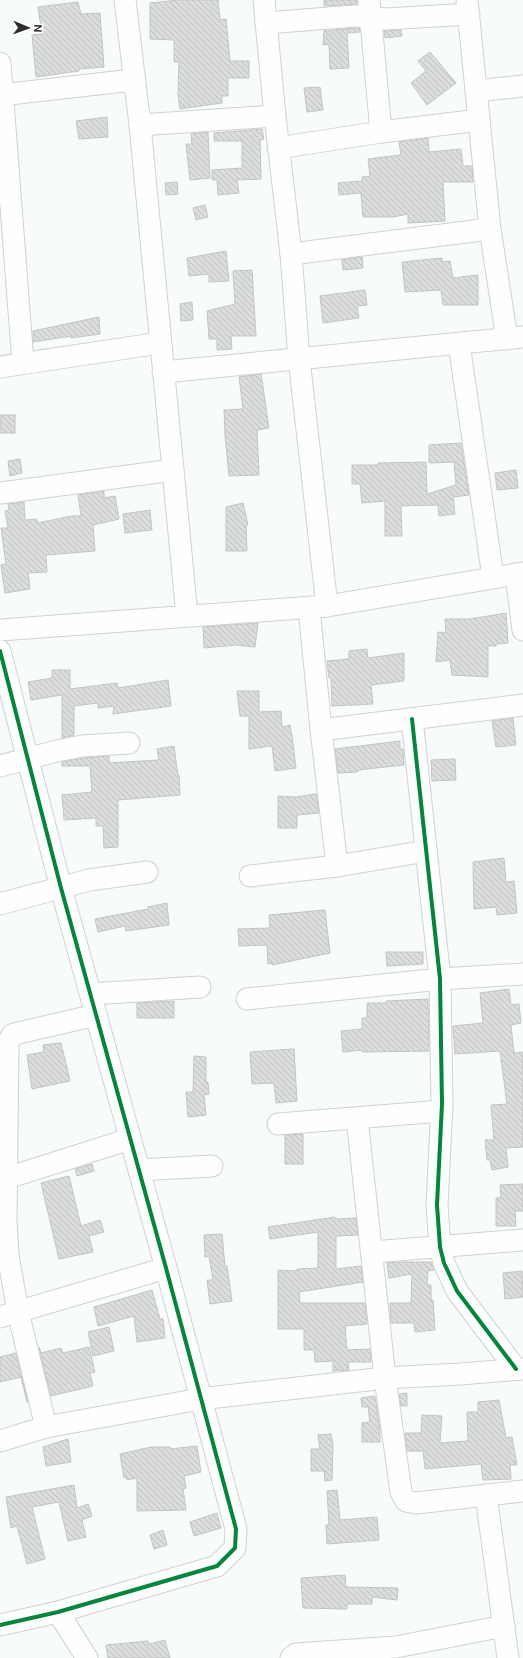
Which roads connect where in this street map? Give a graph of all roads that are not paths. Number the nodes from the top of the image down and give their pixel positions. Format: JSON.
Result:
{"nodes":[{"id":1,"x":125,"y":0,"type":"edge"},
{"id":2,"x":264,"y":0,"type":"edge"},
{"id":3,"x":468,"y":7,"type":"edge"},
{"id":4,"x":370,"y":9,"type":"edge"},
{"id":5,"x":266,"y":24,"type":"junction"},
{"id":6,"x":0,"y":63,"type":"edge"},
{"id":7,"x":133,"y":80,"type":"junction"},
{"id":8,"x":523,"y":86,"type":"edge"},
{"id":9,"x":476,"y":91,"type":"junction"},
{"id":10,"x":1,"y":95,"type":"edge"},
{"id":11,"x":275,"y":116,"type":"junction"},
{"id":12,"x":479,"y":120,"type":"junction"},
{"id":13,"x":140,"y":126,"type":"junction"},
{"id":14,"x":381,"y":132,"type":"junction"},
{"id":15,"x":278,"y":148,"type":"junction"},
{"id":16,"x":490,"y":229,"type":"junction"},
{"id":17,"x":291,"y":254,"type":"junction"},
{"id":18,"x":515,"y":338,"type":"edge"},
{"id":19,"x":160,"y":343,"type":"junction"},
{"id":20,"x":459,"y":344,"type":"junction"},
{"id":21,"x":299,"y":359,"type":"junction"},
{"id":22,"x":24,"y":363,"type":"junction"},
{"id":23,"x":0,"y":367,"type":"edge"},
{"id":24,"x":163,"y":372,"type":"junction"},
{"id":25,"x":172,"y":470,"type":"junction"},
{"id":26,"x":0,"y":493,"type":"edge"},
{"id":27,"x":520,"y":574,"type":"edge"},
{"id":28,"x":493,"y":577,"type":"junction"},
{"id":29,"x":318,"y":607,"type":"junction"},
{"id":30,"x":187,"y":616,"type":"junction"},
{"id":31,"x":0,"y":630,"type":"edge"},
{"id":32,"x":523,"y":630,"type":"edge"},
{"id":33,"x":0,"y":651,"type":"edge"},
{"id":34,"x":523,"y":705,"type":"edge"},
{"id":35,"x":412,"y":719,"type":"junction"},
{"id":36,"x":321,"y":730,"type":"junction"},
{"id":37,"x":129,"y":743,"type":"dead end"},
{"id":38,"x":27,"y":759,"type":"junction"},
{"id":39,"x":0,"y":766,"type":"edge"},
{"id":40,"x":426,"y":851,"type":"junction"},
{"id":41,"x":337,"y":866,"type":"junction"},
{"id":42,"x":147,"y":872,"type":"dead end"},
{"id":43,"x":250,"y":876,"type":"dead end"},
{"id":44,"x":61,"y":888,"type":"junction"},
{"id":45,"x":0,"y":904,"type":"edge"},
{"id":46,"x":523,"y":974,"type":"edge"},
{"id":47,"x":440,"y":979,"type":"junction"},
{"id":48,"x":200,"y":987,"type":"dead end"},
{"id":49,"x":91,"y":994,"type":"junction"},
{"id":50,"x":247,"y":999,"type":"dead end"},
{"id":51,"x":96,"y":1015,"type":"junction"},
{"id":52,"x":442,"y":1111,"type":"junction"},
{"id":53,"x":357,"y":1118,"type":"junction"},
{"id":54,"x":278,"y":1124,"type":"dead end"},
{"id":55,"x":130,"y":1139,"type":"junction"},
{"id":56,"x":212,"y":1166,"type":"dead end"},
{"id":57,"x":139,"y":1170,"type":"junction"},
{"id":58,"x":7,"y":1178,"type":"junction"},
{"id":59,"x":523,"y":1240,"type":"edge"},
{"id":60,"x":440,"y":1247,"type":"junction"},
{"id":61,"x":372,"y":1252,"type":"junction"},
{"id":62,"x":166,"y":1268,"type":"junction"},
{"id":63,"x":9,"y":1315,"type":"edge"},
{"id":64,"x":520,"y":1369,"type":"edge"},
{"id":65,"x":385,"y":1378,"type":"junction"},
{"id":66,"x":200,"y":1398,"type":"junction"},
{"id":67,"x":46,"y":1427,"type":"junction"},
{"id":68,"x":0,"y":1441,"type":"edge"},
{"id":69,"x":523,"y":1491,"type":"edge"},
{"id":70,"x":486,"y":1495,"type":"junction"},
{"id":71,"x":58,"y":1612,"type":"junction"},
{"id":72,"x":0,"y":1625,"type":"edge"},
{"id":73,"x":504,"y":1626,"type":"junction"},
{"id":74,"x":87,"y":1658,"type":"edge"},
{"id":75,"x":291,"y":1658,"type":"edge"},
{"id":76,"x":508,"y":1658,"type":"edge"}],
"edges":[{"from":1,"to":7,"type":"street"},
{"from":2,"to":5,"type":"street"},
{"from":3,"to":4,"type":"street"},
{"from":3,"to":9,"type":"street"},
{"from":4,"to":5,"type":"street"},
{"from":4,"to":14,"type":"street"},
{"from":5,"to":11,"type":"street"},
{"from":6,"to":10,"type":"street"},
{"from":7,"to":10,"type":"street"},
{"from":7,"to":13,"type":"street"},
{"from":8,"to":9,"type":"street"},
{"from":9,"to":12,"type":"street"},
{"from":10,"to":22,"type":"street"},
{"from":11,"to":13,"type":"street"},
{"from":11,"to":15,"type":"street"},
{"from":12,"to":14,"type":"street"},
{"from":12,"to":16,"type":"street"},
{"from":13,"to":19,"type":"street"},
{"from":14,"to":15,"type":"street"},
{"from":15,"to":17,"type":"street"},
{"from":16,"to":17,"type":"street"},
{"from":16,"to":18,"type":"street"},
{"from":17,"to":21,"type":"street"},
{"from":18,"to":20,"type":"street"},
{"from":19,"to":22,"type":"street"},
{"from":19,"to":24,"type":"street"},
{"from":20,"to":21,"type":"street"},
{"from":20,"to":28,"type":"street"},
{"from":21,"to":24,"type":"street"},
{"from":21,"to":29,"type":"street"},
{"from":22,"to":23,"type":"street"},
{"from":24,"to":25,"type":"street"},
{"from":25,"to":26,"type":"street"},
{"from":25,"to":30,"type":"street"},
{"from":27,"to":28,"type":"street"},
{"from":27,"to":32,"type":"street"},
{"from":28,"to":29,"type":"street"},
{"from":29,"to":30,"type":"street"},
{"from":29,"to":36,"type":"street"},
{"from":30,"to":31,"type":"street"},
{"from":33,"to":38,"type":"street"},
{"from":34,"to":35,"type":"street"},
{"from":35,"to":36,"type":"street"},
{"from":35,"to":40,"type":"street"},
{"from":36,"to":41,"type":"street"},
{"from":37,"to":38,"type":"street"},
{"from":38,"to":39,"type":"street"},
{"from":38,"to":44,"type":"street"},
{"from":40,"to":41,"type":"street"},
{"from":40,"to":47,"type":"street"},
{"from":41,"to":43,"type":"street"},
{"from":42,"to":44,"type":"street"},
{"from":44,"to":45,"type":"street"},
{"from":44,"to":49,"type":"street"},
{"from":46,"to":47,"type":"street"},
{"from":47,"to":50,"type":"street"},
{"from":47,"to":52,"type":"street"},
{"from":48,"to":49,"type":"street"},
{"from":49,"to":51,"type":"street"},
{"from":51,"to":55,"type":"street"},
{"from":51,"to":58,"type":"street"},
{"from":52,"to":53,"type":"street"},
{"from":52,"to":60,"type":"street"},
{"from":53,"to":54,"type":"street"},
{"from":53,"to":61,"type":"street"},
{"from":55,"to":57,"type":"street"},
{"from":55,"to":58,"type":"street"},
{"from":56,"to":57,"type":"street"},
{"from":57,"to":62,"type":"street"},
{"from":58,"to":63,"type":"street"},
{"from":59,"to":60,"type":"street"},
{"from":60,"to":61,"type":"street"},
{"from":60,"to":64,"type":"street"},
{"from":61,"to":65,"type":"street"},
{"from":62,"to":63,"type":"street"},
{"from":62,"to":66,"type":"street"},
{"from":63,"to":67,"type":"street"},
{"from":64,"to":65,"type":"street"},
{"from":65,"to":66,"type":"street"},
{"from":65,"to":70,"type":"street"},
{"from":66,"to":67,"type":"street"},
{"from":66,"to":71,"type":"street"},
{"from":67,"to":68,"type":"street"},
{"from":69,"to":70,"type":"street"},
{"from":70,"to":73,"type":"street"},
{"from":71,"to":72,"type":"street"},
{"from":71,"to":74,"type":"street"},
{"from":73,"to":75,"type":"street"},
{"from":73,"to":76,"type":"street"}]}
